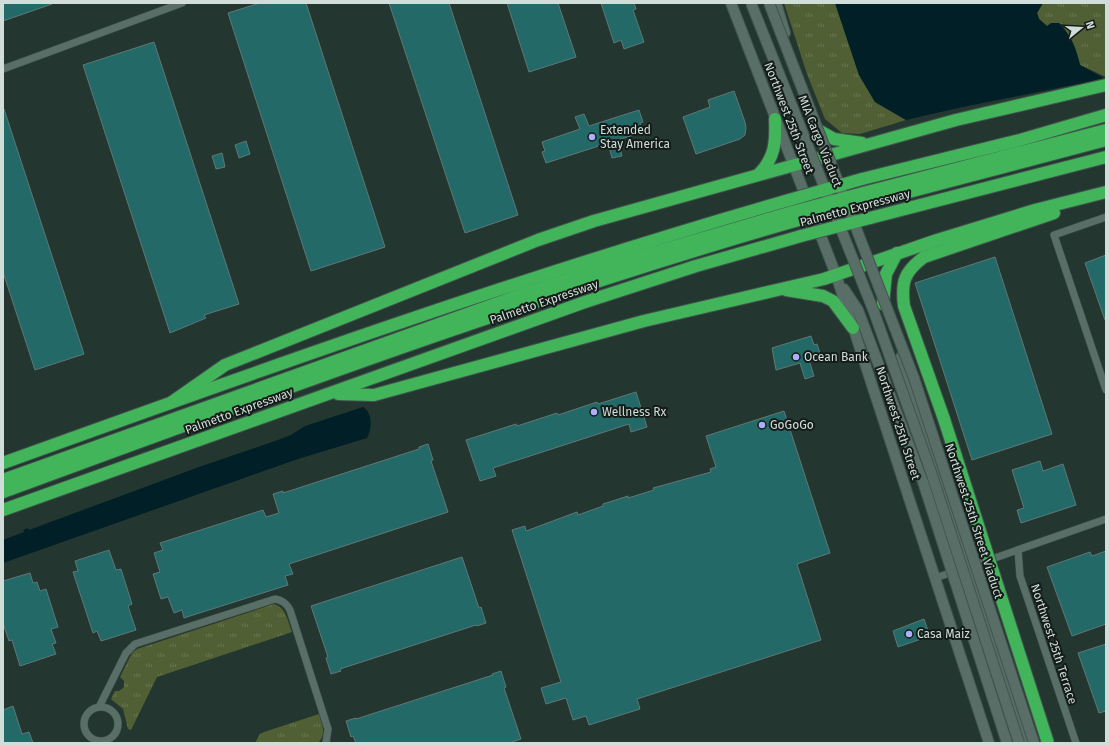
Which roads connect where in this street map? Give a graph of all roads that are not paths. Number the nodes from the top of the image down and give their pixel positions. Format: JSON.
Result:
{"nodes":[{"id":1,"x":182,"y":3,"type":"edge"},
{"id":2,"x":730,"y":3,"type":"edge"},
{"id":3,"x":751,"y":3,"type":"edge"},
{"id":4,"x":774,"y":3,"type":"edge"},
{"id":5,"x":3,"y":69,"type":"edge"},
{"id":6,"x":1106,"y":85,"type":"edge"},
{"id":7,"x":1106,"y":115,"type":"edge"},
{"id":8,"x":775,"y":119,"type":"junction"},
{"id":9,"x":818,"y":130,"type":"junction"},
{"id":10,"x":1106,"y":130,"type":"edge"},
{"id":11,"x":1106,"y":140,"type":"edge"},
{"id":12,"x":870,"y":143,"type":"junction"},
{"id":13,"x":826,"y":156,"type":"junction"},
{"id":14,"x":1106,"y":157,"type":"edge"},
{"id":15,"x":793,"y":165,"type":"junction"},
{"id":16,"x":758,"y":175,"type":"junction"},
{"id":17,"x":1104,"y":193,"type":"edge"},
{"id":18,"x":865,"y":198,"type":"junction"},
{"id":19,"x":793,"y":217,"type":"junction"},
{"id":20,"x":1106,"y":217,"type":"edge"},
{"id":21,"x":897,"y":253,"type":"junction"},
{"id":22,"x":867,"y":263,"type":"junction"},
{"id":23,"x":836,"y":276,"type":"junction"},
{"id":24,"x":781,"y":289,"type":"junction"},
{"id":25,"x":881,"y":309,"type":"junction"},
{"id":26,"x":853,"y":328,"type":"junction"},
{"id":27,"x":1106,"y":390,"type":"edge"},
{"id":28,"x":330,"y":394,"type":"junction"},
{"id":29,"x":172,"y":402,"type":"junction"},
{"id":30,"x":3,"y":463,"type":"edge"},
{"id":31,"x":3,"y":480,"type":"edge"},
{"id":32,"x":3,"y":492,"type":"edge"},
{"id":33,"x":3,"y":510,"type":"edge"},
{"id":34,"x":1106,"y":519,"type":"edge"},
{"id":35,"x":1018,"y":550,"type":"junction"},
{"id":36,"x":970,"y":567,"type":"junction"},
{"id":37,"x":935,"y":578,"type":"junction"},
{"id":38,"x":99,"y":706,"type":"junction"},
{"id":39,"x":86,"y":733,"type":"junction"},
{"id":40,"x":111,"y":737,"type":"junction"},
{"id":41,"x":88,"y":743,"type":"edge"},
{"id":42,"x":104,"y":743,"type":"edge"},
{"id":43,"x":326,"y":743,"type":"edge"},
{"id":44,"x":989,"y":743,"type":"edge"},
{"id":45,"x":1008,"y":743,"type":"edge"},
{"id":46,"x":1019,"y":743,"type":"edge"},
{"id":47,"x":1026,"y":743,"type":"edge"},
{"id":48,"x":1034,"y":743,"type":"edge"},
{"id":49,"x":1048,"y":743,"type":"edge"},
{"id":50,"x":1076,"y":743,"type":"edge"}],
"edges":[{"from":1,"to":5,"type":"street"},
{"from":2,"to":8,"type":"main road","name":"Northwest 25th Street"},
{"from":3,"to":25,"type":"main road","name":"MIA Cargo Viaduct","bridge":true},
{"from":4,"to":9,"type":"main road","name":"Northwest 25th Street"},
{"from":4,"to":25,"type":"main road","name":"MIA Cargo Viaduct","bridge":true},
{"from":6,"to":12,"type":"highway"},
{"from":7,"to":29,"type":"highway","name":"Palmetto Expressway","bridge":true},
{"from":8,"to":15,"type":"main road","name":"Northwest 25th Street"},
{"from":8,"to":16,"type":"highway"},
{"from":9,"to":12,"type":"highway"},
{"from":9,"to":13,"type":"main road","name":"Northwest 25th Street"},
{"from":10,"to":18,"type":"highway"},
{"from":11,"to":18,"type":"highway"},
{"from":12,"to":13,"type":"highway"},
{"from":13,"to":15,"type":"highway"},
{"from":13,"to":22,"type":"main road","name":"Northwest 25th Street"},
{"from":14,"to":28,"type":"highway","name":"Palmetto Expressway","bridge":true},
{"from":15,"to":16,"type":"highway"},
{"from":15,"to":23,"type":"main road","name":"Northwest 25th Street"},
{"from":16,"to":29,"type":"highway"},
{"from":17,"to":21,"type":"highway"},
{"from":17,"to":49,"type":"highway","bridge":true},
{"from":18,"to":19,"type":"highway","bridge":true},
{"from":19,"to":31,"type":"highway"},
{"from":19,"to":32,"type":"highway"},
{"from":20,"to":27,"type":"street"},
{"from":21,"to":22,"type":"highway"},
{"from":21,"to":25,"type":"highway"},
{"from":22,"to":23,"type":"highway"},
{"from":22,"to":25,"type":"main road","name":"Northwest 25th Street"},
{"from":23,"to":24,"type":"highway"},
{"from":23,"to":26,"type":"main road","name":"Northwest 25th Street"},
{"from":23,"to":45,"type":"main road","bridge":true},
{"from":24,"to":26,"type":"highway"},
{"from":24,"to":28,"type":"highway"},
{"from":25,"to":36,"type":"main road","name":"Northwest 25th Street"},
{"from":25,"to":46,"type":"main road","bridge":true},
{"from":25,"to":48,"type":"main road","name":"Northwest 25th Street Viaduct","bridge":true},
{"from":26,"to":37,"type":"main road","name":"Northwest 25th Street"},
{"from":28,"to":33,"type":"highway","name":"Palmetto Expressway"},
{"from":29,"to":30,"type":"highway","name":"Palmetto Expressway"},
{"from":34,"to":35,"type":"street"},
{"from":35,"to":36,"type":"street"},
{"from":35,"to":50,"type":"street","name":"Northwest 25th Terrace"},
{"from":36,"to":37,"type":"street"},
{"from":36,"to":47,"type":"main road","name":"Northwest 25th Street"},
{"from":37,"to":44,"type":"main road","name":"Northwest 25th Street"},
{"from":38,"to":39,"type":"street"},
{"from":38,"to":40,"type":"street"},
{"from":38,"to":43,"type":"street"},
{"from":39,"to":40,"type":"street"},
{"from":39,"to":41,"type":"street"},
{"from":40,"to":42,"type":"street"}]}
